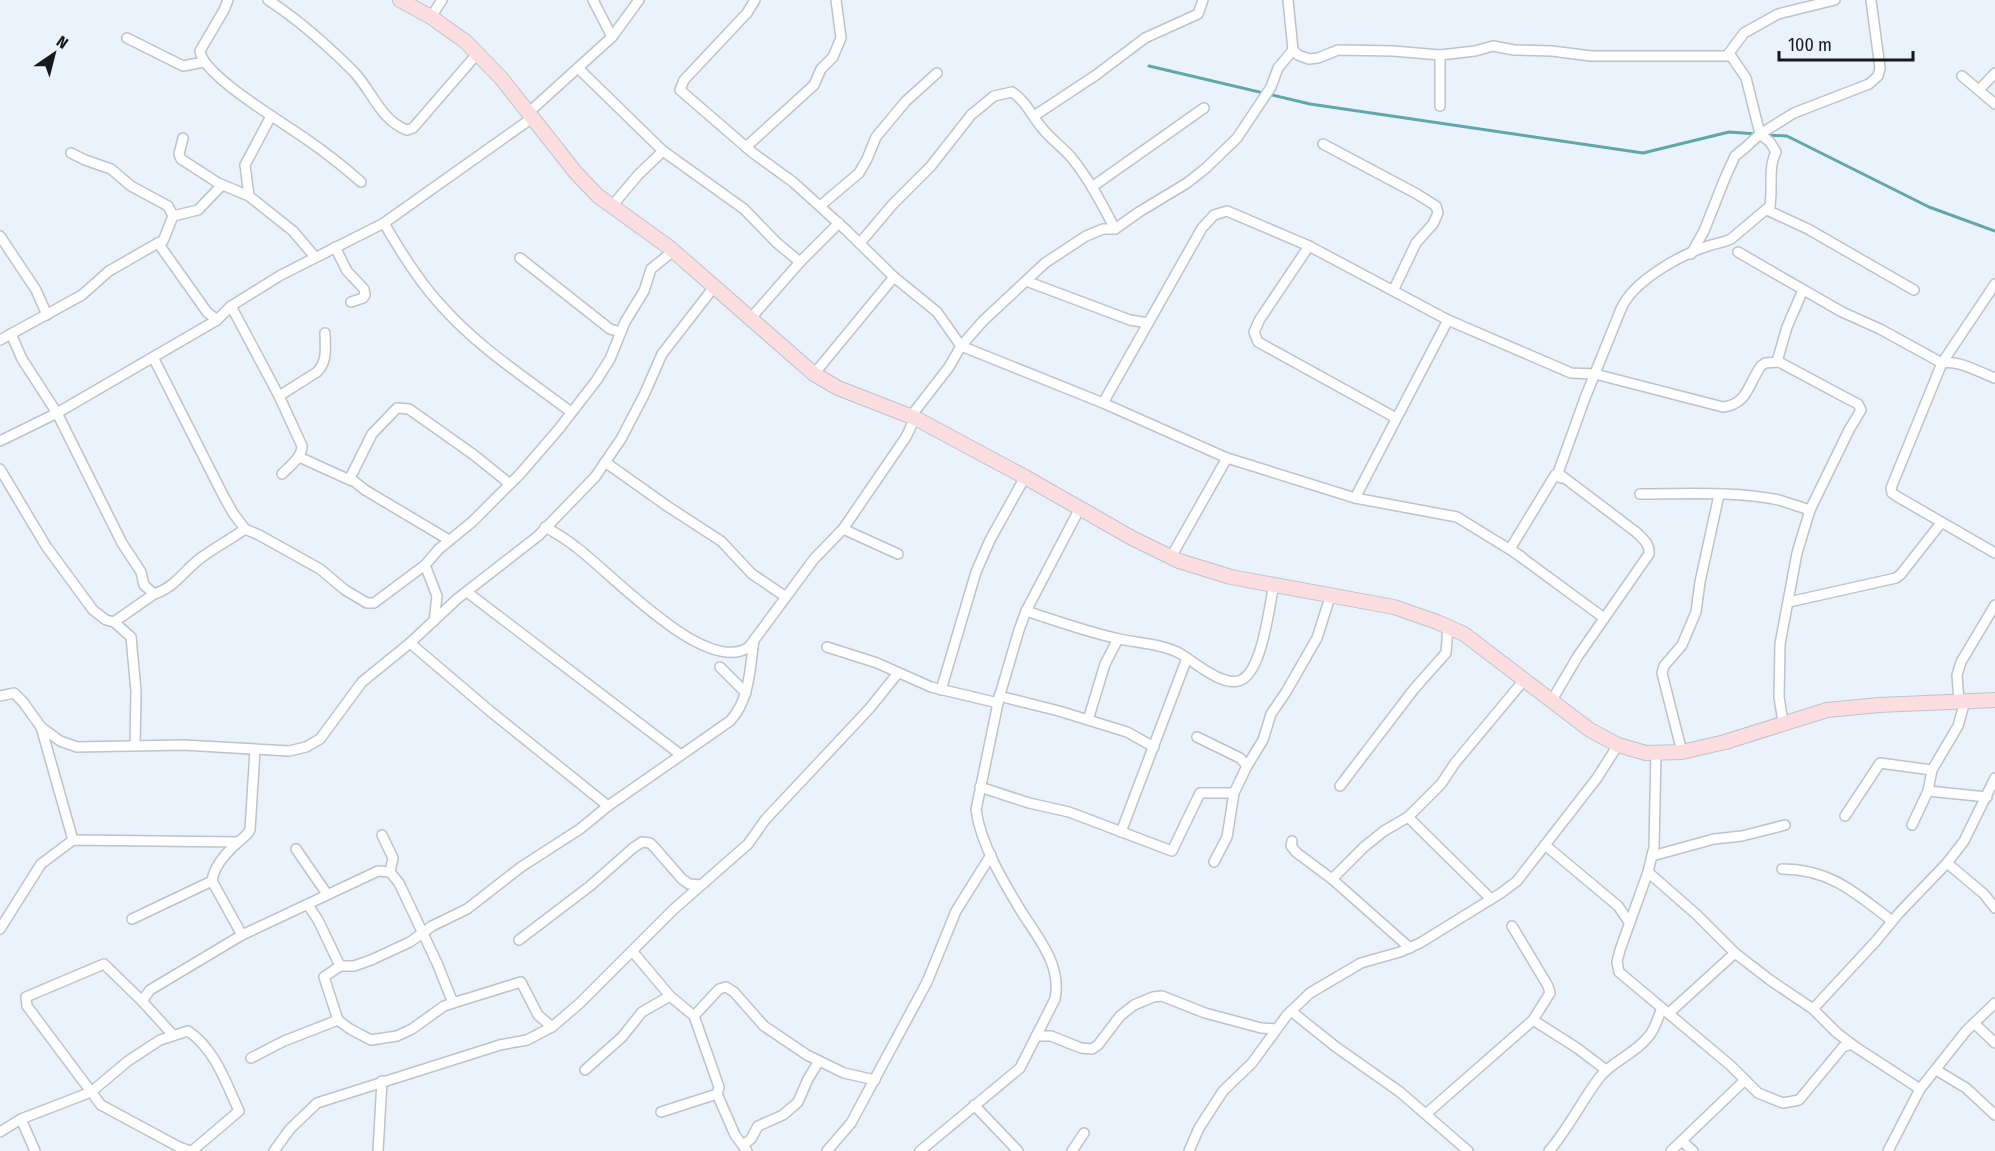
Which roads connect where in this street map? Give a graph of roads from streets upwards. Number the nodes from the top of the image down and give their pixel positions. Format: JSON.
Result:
{"nodes":[{"id":1,"x":228,"y":0,"type":"edge"},
{"id":2,"x":268,"y":0,"type":"edge"},
{"id":3,"x":400,"y":0,"type":"edge"},
{"id":4,"x":442,"y":0,"type":"edge"},
{"id":5,"x":593,"y":0,"type":"edge"},
{"id":6,"x":639,"y":0,"type":"edge"},
{"id":7,"x":755,"y":0,"type":"edge"},
{"id":8,"x":837,"y":0,"type":"edge"},
{"id":9,"x":1203,"y":0,"type":"edge"},
{"id":10,"x":1288,"y":0,"type":"edge"},
{"id":11,"x":1835,"y":0,"type":"edge"},
{"id":12,"x":1871,"y":0,"type":"edge"},
{"id":13,"x":431,"y":17,"type":"junction"},
{"id":14,"x":612,"y":37,"type":"junction"},
{"id":15,"x":127,"y":39,"type":"dead end"},
{"id":16,"x":1293,"y":50,"type":"junction"},
{"id":17,"x":477,"y":54,"type":"junction"},
{"id":18,"x":1440,"y":55,"type":"junction"},
{"id":19,"x":1730,"y":56,"type":"junction"},
{"id":20,"x":204,"y":62,"type":"junction"},
{"id":21,"x":578,"y":69,"type":"junction"},
{"id":22,"x":937,"y":73,"type":"dead end"},
{"id":23,"x":1995,"y":73,"type":"edge"},
{"id":24,"x":1962,"y":76,"type":"dead end"},
{"id":25,"x":1979,"y":90,"type":"junction"},
{"id":26,"x":1995,"y":104,"type":"edge"},
{"id":27,"x":1440,"y":106,"type":"dead end"},
{"id":28,"x":1204,"y":108,"type":"dead end"},
{"id":29,"x":530,"y":115,"type":"junction"},
{"id":30,"x":271,"y":116,"type":"junction"},
{"id":31,"x":1034,"y":116,"type":"junction"},
{"id":32,"x":1760,"y":134,"type":"junction"},
{"id":33,"x":183,"y":138,"type":"dead end"},
{"id":34,"x":1323,"y":144,"type":"dead end"},
{"id":35,"x":746,"y":147,"type":"junction"},
{"id":36,"x":663,"y":151,"type":"junction"},
{"id":37,"x":70,"y":153,"type":"dead end"},
{"id":38,"x":246,"y":181,"type":"junction"},
{"id":39,"x":360,"y":182,"type":"dead end"},
{"id":40,"x":226,"y":187,"type":"junction"},
{"id":41,"x":1092,"y":187,"type":"junction"},
{"id":42,"x":249,"y":196,"type":"junction"},
{"id":43,"x":612,"y":206,"type":"junction"},
{"id":44,"x":820,"y":206,"type":"junction"},
{"id":45,"x":1770,"y":206,"type":"junction"},
{"id":46,"x":173,"y":216,"type":"junction"},
{"id":47,"x":384,"y":223,"type":"junction"},
{"id":48,"x":839,"y":223,"type":"junction"},
{"id":49,"x":1115,"y":229,"type":"junction"},
{"id":50,"x":0,"y":236,"type":"edge"},
{"id":51,"x":158,"y":243,"type":"junction"},
{"id":52,"x":860,"y":243,"type":"junction"},
{"id":53,"x":1309,"y":246,"type":"junction"},
{"id":54,"x":335,"y":247,"type":"junction"},
{"id":55,"x":673,"y":251,"type":"junction"},
{"id":56,"x":1738,"y":252,"type":"dead end"},
{"id":57,"x":1691,"y":254,"type":"junction"},
{"id":58,"x":315,"y":257,"type":"junction"},
{"id":59,"x":520,"y":258,"type":"dead end"},
{"id":60,"x":800,"y":262,"type":"junction"},
{"id":61,"x":894,"y":277,"type":"junction"},
{"id":62,"x":1026,"y":281,"type":"junction"},
{"id":63,"x":1995,"y":284,"type":"edge"},
{"id":64,"x":714,"y":287,"type":"junction"},
{"id":65,"x":1394,"y":289,"type":"junction"},
{"id":66,"x":1803,"y":290,"type":"junction"},
{"id":67,"x":1914,"y":290,"type":"dead end"},
{"id":68,"x":351,"y":302,"type":"dead end"},
{"id":69,"x":231,"y":306,"type":"junction"},
{"id":70,"x":47,"y":315,"type":"junction"},
{"id":71,"x":750,"y":319,"type":"junction"},
{"id":72,"x":217,"y":320,"type":"junction"},
{"id":73,"x":1448,"y":320,"type":"junction"},
{"id":74,"x":1148,"y":322,"type":"junction"},
{"id":75,"x":621,"y":332,"type":"junction"},
{"id":76,"x":325,"y":333,"type":"dead end"},
{"id":77,"x":11,"y":334,"type":"junction"},
{"id":78,"x":0,"y":340,"type":"edge"},
{"id":79,"x":961,"y":345,"type":"junction"},
{"id":80,"x":153,"y":357,"type":"junction"},
{"id":81,"x":1779,"y":362,"type":"junction"},
{"id":82,"x":1941,"y":363,"type":"junction"},
{"id":83,"x":814,"y":374,"type":"junction"},
{"id":84,"x":1595,"y":374,"type":"junction"},
{"id":85,"x":1995,"y":378,"type":"edge"},
{"id":86,"x":279,"y":396,"type":"junction"},
{"id":87,"x":1103,"y":403,"type":"junction"},
{"id":88,"x":571,"y":412,"type":"junction"},
{"id":89,"x":57,"y":413,"type":"junction"},
{"id":90,"x":913,"y":417,"type":"junction"},
{"id":91,"x":1396,"y":418,"type":"junction"},
{"id":92,"x":0,"y":441,"type":"edge"},
{"id":93,"x":299,"y":457,"type":"junction"},
{"id":94,"x":1227,"y":459,"type":"junction"},
{"id":95,"x":605,"y":462,"type":"junction"},
{"id":96,"x":0,"y":469,"type":"edge"},
{"id":97,"x":282,"y":474,"type":"dead end"},
{"id":98,"x":1025,"y":477,"type":"junction"},
{"id":99,"x":352,"y":481,"type":"junction"},
{"id":100,"x":510,"y":484,"type":"junction"},
{"id":101,"x":1576,"y":487,"type":"junction"},
{"id":102,"x":1640,"y":494,"type":"dead end"},
{"id":103,"x":1719,"y":495,"type":"junction"},
{"id":104,"x":1355,"y":498,"type":"junction"},
{"id":105,"x":1080,"y":508,"type":"junction"},
{"id":106,"x":1810,"y":510,"type":"junction"},
{"id":107,"x":1941,"y":523,"type":"junction"},
{"id":108,"x":545,"y":526,"type":"junction"},
{"id":109,"x":245,"y":529,"type":"junction"},
{"id":110,"x":843,"y":529,"type":"junction"},
{"id":111,"x":449,"y":540,"type":"junction"},
{"id":112,"x":1995,"y":553,"type":"edge"},
{"id":113,"x":898,"y":554,"type":"dead end"},
{"id":114,"x":1171,"y":557,"type":"junction"},
{"id":115,"x":1522,"y":557,"type":"junction"},
{"id":116,"x":425,"y":565,"type":"junction"},
{"id":117,"x":1274,"y":584,"type":"junction"},
{"id":118,"x":467,"y":592,"type":"junction"},
{"id":119,"x":154,"y":594,"type":"junction"},
{"id":120,"x":1331,"y":594,"type":"junction"},
{"id":121,"x":437,"y":596,"type":"junction"},
{"id":122,"x":786,"y":597,"type":"junction"},
{"id":123,"x":455,"y":601,"type":"junction"},
{"id":124,"x":1789,"y":602,"type":"junction"},
{"id":125,"x":1995,"y":605,"type":"edge"},
{"id":126,"x":1026,"y":611,"type":"junction"},
{"id":127,"x":1604,"y":618,"type":"junction"},
{"id":128,"x":434,"y":621,"type":"junction"},
{"id":129,"x":114,"y":622,"type":"junction"},
{"id":130,"x":1448,"y":627,"type":"junction"},
{"id":131,"x":1118,"y":639,"type":"junction"},
{"id":132,"x":754,"y":640,"type":"junction"},
{"id":133,"x":410,"y":643,"type":"junction"},
{"id":134,"x":827,"y":647,"type":"dead end"},
{"id":135,"x":1187,"y":658,"type":"junction"},
{"id":136,"x":720,"y":668,"type":"dead end"},
{"id":137,"x":898,"y":673,"type":"junction"},
{"id":138,"x":1524,"y":679,"type":"junction"},
{"id":139,"x":941,"y":690,"type":"junction"},
{"id":140,"x":746,"y":693,"type":"junction"},
{"id":141,"x":0,"y":696,"type":"edge"},
{"id":142,"x":998,"y":699,"type":"junction"},
{"id":143,"x":1552,"y":700,"type":"junction"},
{"id":144,"x":1995,"y":700,"type":"edge"},
{"id":145,"x":1962,"y":701,"type":"junction"},
{"id":146,"x":1088,"y":720,"type":"junction"},
{"id":147,"x":1783,"y":722,"type":"junction"},
{"id":148,"x":41,"y":727,"type":"junction"},
{"id":149,"x":1197,"y":737,"type":"dead end"},
{"id":150,"x":1618,"y":745,"type":"junction"},
{"id":151,"x":135,"y":746,"type":"junction"},
{"id":152,"x":1154,"y":747,"type":"junction"},
{"id":153,"x":255,"y":750,"type":"junction"},
{"id":154,"x":1656,"y":752,"type":"junction"},
{"id":155,"x":1682,"y":752,"type":"junction"},
{"id":156,"x":681,"y":755,"type":"junction"},
{"id":157,"x":1250,"y":762,"type":"junction"},
{"id":158,"x":1932,"y":770,"type":"junction"},
{"id":159,"x":1995,"y":778,"type":"edge"},
{"id":160,"x":1340,"y":786,"type":"dead end"},
{"id":161,"x":980,"y":787,"type":"junction"},
{"id":162,"x":1928,"y":791,"type":"junction"},
{"id":163,"x":1234,"y":793,"type":"junction"},
{"id":164,"x":1987,"y":796,"type":"junction"},
{"id":165,"x":608,"y":806,"type":"junction"},
{"id":166,"x":1845,"y":816,"type":"dead end"},
{"id":167,"x":1408,"y":817,"type":"junction"},
{"id":168,"x":1785,"y":825,"type":"dead end"},
{"id":169,"x":1912,"y":825,"type":"dead end"},
{"id":170,"x":1121,"y":832,"type":"junction"},
{"id":171,"x":382,"y":835,"type":"dead end"},
{"id":172,"x":73,"y":840,"type":"junction"},
{"id":173,"x":1292,"y":841,"type":"dead end"},
{"id":174,"x":238,"y":842,"type":"junction"},
{"id":175,"x":1545,"y":845,"type":"junction"},
{"id":176,"x":296,"y":849,"type":"dead end"},
{"id":177,"x":991,"y":855,"type":"junction"},
{"id":178,"x":1652,"y":856,"type":"junction"},
{"id":179,"x":1214,"y":862,"type":"dead end"},
{"id":180,"x":1947,"y":864,"type":"junction"},
{"id":181,"x":1782,"y":869,"type":"dead end"},
{"id":182,"x":390,"y":872,"type":"junction"},
{"id":183,"x":1648,"y":872,"type":"junction"},
{"id":184,"x":1332,"y":879,"type":"junction"},
{"id":185,"x":212,"y":881,"type":"junction"},
{"id":186,"x":701,"y":885,"type":"junction"},
{"id":187,"x":327,"y":894,"type":"junction"},
{"id":188,"x":1491,"y":899,"type":"junction"},
{"id":189,"x":1636,"y":904,"type":"junction"},
{"id":190,"x":308,"y":905,"type":"junction"},
{"id":191,"x":1618,"y":906,"type":"junction"},
{"id":192,"x":1995,"y":908,"type":"edge"},
{"id":193,"x":132,"y":919,"type":"dead end"},
{"id":194,"x":1892,"y":921,"type":"junction"},
{"id":195,"x":1629,"y":922,"type":"junction"},
{"id":196,"x":1512,"y":926,"type":"dead end"},
{"id":197,"x":0,"y":929,"type":"edge"},
{"id":198,"x":423,"y":933,"type":"junction"},
{"id":199,"x":242,"y":935,"type":"junction"},
{"id":200,"x":519,"y":940,"type":"dead end"},
{"id":201,"x":1410,"y":948,"type":"junction"},
{"id":202,"x":633,"y":951,"type":"junction"},
{"id":203,"x":1735,"y":952,"type":"junction"},
{"id":204,"x":340,"y":966,"type":"junction"},
{"id":205,"x":670,"y":996,"type":"junction"},
{"id":206,"x":142,"y":1001,"type":"junction"},
{"id":207,"x":453,"y":1003,"type":"junction"},
{"id":208,"x":1995,"y":1003,"type":"edge"},
{"id":209,"x":1813,"y":1008,"type":"junction"},
{"id":210,"x":1665,"y":1010,"type":"junction"},
{"id":211,"x":1291,"y":1011,"type":"junction"},
{"id":212,"x":694,"y":1016,"type":"junction"},
{"id":213,"x":338,"y":1020,"type":"junction"},
{"id":214,"x":1533,"y":1020,"type":"junction"},
{"id":215,"x":1974,"y":1023,"type":"junction"},
{"id":216,"x":552,"y":1027,"type":"junction"},
{"id":217,"x":1276,"y":1029,"type":"junction"},
{"id":218,"x":173,"y":1035,"type":"junction"},
{"id":219,"x":1036,"y":1036,"type":"junction"},
{"id":220,"x":1995,"y":1043,"type":"edge"},
{"id":221,"x":1847,"y":1045,"type":"junction"},
{"id":222,"x":251,"y":1058,"type":"dead end"},
{"id":223,"x":819,"y":1061,"type":"junction"},
{"id":224,"x":585,"y":1070,"type":"dead end"},
{"id":225,"x":1606,"y":1070,"type":"junction"},
{"id":226,"x":1936,"y":1070,"type":"junction"},
{"id":227,"x":875,"y":1080,"type":"junction"},
{"id":228,"x":1745,"y":1080,"type":"junction"},
{"id":229,"x":382,"y":1081,"type":"junction"},
{"id":230,"x":1920,"y":1089,"type":"junction"},
{"id":231,"x":91,"y":1092,"type":"junction"},
{"id":232,"x":717,"y":1094,"type":"junction"},
{"id":233,"x":974,"y":1105,"type":"junction"},
{"id":234,"x":661,"y":1112,"type":"dead end"},
{"id":235,"x":1426,"y":1114,"type":"junction"},
{"id":236,"x":1995,"y":1114,"type":"edge"},
{"id":237,"x":21,"y":1119,"type":"junction"},
{"id":238,"x":0,"y":1132,"type":"edge"},
{"id":239,"x":1084,"y":1133,"type":"dead end"},
{"id":240,"x":1682,"y":1141,"type":"junction"},
{"id":241,"x":745,"y":1148,"type":"edge"},
{"id":242,"x":35,"y":1151,"type":"edge"},
{"id":243,"x":191,"y":1151,"type":"edge"},
{"id":244,"x":274,"y":1151,"type":"edge"},
{"id":245,"x":378,"y":1151,"type":"edge"},
{"id":246,"x":827,"y":1151,"type":"edge"},
{"id":247,"x":920,"y":1151,"type":"edge"},
{"id":248,"x":1017,"y":1151,"type":"edge"},
{"id":249,"x":1072,"y":1151,"type":"edge"},
{"id":250,"x":1189,"y":1151,"type":"edge"},
{"id":251,"x":1468,"y":1151,"type":"edge"},
{"id":252,"x":1550,"y":1151,"type":"edge"},
{"id":253,"x":1671,"y":1151,"type":"edge"},
{"id":254,"x":1693,"y":1151,"type":"edge"},
{"id":255,"x":1888,"y":1151,"type":"edge"}],
"edges":[{"from":1,"to":20,"type":"street"},
{"from":2,"to":17,"type":"street"},
{"from":3,"to":13,"type":"street"},
{"from":4,"to":13,"type":"street"},
{"from":5,"to":14,"type":"street"},
{"from":6,"to":14,"type":"street"},
{"from":7,"to":35,"type":"street"},
{"from":8,"to":35,"type":"street"},
{"from":9,"to":31,"type":"street"},
{"from":10,"to":16,"type":"street"},
{"from":11,"to":19,"type":"street"},
{"from":12,"to":32,"type":"street"},
{"from":13,"to":17,"type":"street"},
{"from":14,"to":21,"type":"street"},
{"from":15,"to":20,"type":"street"},
{"from":16,"to":18,"type":"street"},
{"from":16,"to":49,"type":"street"},
{"from":17,"to":29,"type":"street"},
{"from":18,"to":19,"type":"street"},
{"from":18,"to":27,"type":"street"},
{"from":19,"to":32,"type":"street"},
{"from":20,"to":30,"type":"street"},
{"from":21,"to":29,"type":"street"},
{"from":21,"to":36,"type":"street"},
{"from":22,"to":44,"type":"street"},
{"from":23,"to":25,"type":"street"},
{"from":24,"to":25,"type":"street"},
{"from":25,"to":26,"type":"street"},
{"from":28,"to":41,"type":"street"},
{"from":29,"to":43,"type":"street"},
{"from":29,"to":47,"type":"street"},
{"from":30,"to":38,"type":"street"},
{"from":30,"to":39,"type":"street"},
{"from":31,"to":41,"type":"street"},
{"from":31,"to":52,"type":"street"},
{"from":32,"to":45,"type":"street"},
{"from":32,"to":57,"type":"street"},
{"from":33,"to":40,"type":"street"},
{"from":34,"to":65,"type":"street"},
{"from":35,"to":44,"type":"street"},
{"from":36,"to":43,"type":"street"},
{"from":36,"to":60,"type":"street"},
{"from":37,"to":46,"type":"street"},
{"from":38,"to":40,"type":"street"},
{"from":38,"to":42,"type":"street"},
{"from":40,"to":42,"type":"street"},
{"from":40,"to":46,"type":"street"},
{"from":41,"to":49,"type":"street"},
{"from":42,"to":58,"type":"street"},
{"from":43,"to":55,"type":"street"},
{"from":44,"to":48,"type":"street"},
{"from":45,"to":57,"type":"street"},
{"from":45,"to":67,"type":"street"},
{"from":46,"to":51,"type":"street"},
{"from":47,"to":54,"type":"street"},
{"from":47,"to":88,"type":"street"},
{"from":48,"to":52,"type":"street"},
{"from":48,"to":60,"type":"street"},
{"from":49,"to":62,"type":"street"},
{"from":50,"to":70,"type":"street"},
{"from":51,"to":70,"type":"street"},
{"from":51,"to":72,"type":"street"},
{"from":52,"to":61,"type":"street"},
{"from":53,"to":65,"type":"street"},
{"from":53,"to":74,"type":"street"},
{"from":53,"to":91,"type":"street"},
{"from":54,"to":58,"type":"street"},
{"from":54,"to":68,"type":"street"},
{"from":55,"to":64,"type":"street"},
{"from":55,"to":75,"type":"street"},
{"from":56,"to":66,"type":"street"},
{"from":57,"to":84,"type":"street"},
{"from":58,"to":69,"type":"street"},
{"from":59,"to":75,"type":"street"},
{"from":60,"to":71,"type":"street"},
{"from":61,"to":79,"type":"street"},
{"from":61,"to":83,"type":"street"},
{"from":62,"to":74,"type":"street"},
{"from":62,"to":79,"type":"street"},
{"from":63,"to":82,"type":"street"},
{"from":64,"to":71,"type":"street"},
{"from":64,"to":95,"type":"street"},
{"from":65,"to":73,"type":"street"},
{"from":66,"to":81,"type":"street"},
{"from":66,"to":82,"type":"street"},
{"from":69,"to":72,"type":"street"},
{"from":69,"to":86,"type":"street"},
{"from":70,"to":77,"type":"street"},
{"from":71,"to":83,"type":"street"},
{"from":72,"to":80,"type":"street"},
{"from":73,"to":84,"type":"street"},
{"from":73,"to":91,"type":"street"},
{"from":74,"to":87,"type":"street"},
{"from":75,"to":88,"type":"street"},
{"from":76,"to":86,"type":"street"},
{"from":77,"to":78,"type":"street"},
{"from":77,"to":89,"type":"street"},
{"from":79,"to":87,"type":"street"},
{"from":79,"to":90,"type":"street"},
{"from":80,"to":89,"type":"street"},
{"from":80,"to":109,"type":"street"},
{"from":81,"to":84,"type":"street"},
{"from":81,"to":106,"type":"street"},
{"from":82,"to":85,"type":"street"},
{"from":82,"to":107,"type":"street"},
{"from":83,"to":90,"type":"street"},
{"from":84,"to":101,"type":"street"},
{"from":86,"to":93,"type":"street"},
{"from":87,"to":94,"type":"street"},
{"from":88,"to":100,"type":"street"},
{"from":89,"to":92,"type":"street"},
{"from":89,"to":119,"type":"street"},
{"from":90,"to":98,"type":"street"},
{"from":90,"to":110,"type":"street"},
{"from":91,"to":104,"type":"street"},
{"from":93,"to":97,"type":"street"},
{"from":93,"to":99,"type":"street"},
{"from":94,"to":104,"type":"street"},
{"from":94,"to":114,"type":"street"},
{"from":95,"to":108,"type":"street"},
{"from":95,"to":122,"type":"street"},
{"from":96,"to":129,"type":"street"},
{"from":98,"to":105,"type":"street"},
{"from":98,"to":139,"type":"street"},
{"from":99,"to":100,"type":"street"},
{"from":99,"to":111,"type":"street"},
{"from":100,"to":111,"type":"street"},
{"from":101,"to":115,"type":"street"},
{"from":101,"to":127,"type":"street"},
{"from":102,"to":103,"type":"street"},
{"from":103,"to":106,"type":"street"},
{"from":103,"to":155,"type":"street"},
{"from":104,"to":115,"type":"street"},
{"from":105,"to":114,"type":"street"},
{"from":105,"to":126,"type":"street"},
{"from":106,"to":124,"type":"street"},
{"from":107,"to":112,"type":"street"},
{"from":107,"to":124,"type":"street"},
{"from":108,"to":118,"type":"street"},
{"from":108,"to":132,"type":"street"},
{"from":109,"to":116,"type":"street"},
{"from":109,"to":119,"type":"street"},
{"from":110,"to":113,"type":"street"},
{"from":110,"to":122,"type":"street"},
{"from":111,"to":116,"type":"street"},
{"from":114,"to":117,"type":"street"},
{"from":115,"to":127,"type":"street"},
{"from":116,"to":121,"type":"street"},
{"from":117,"to":120,"type":"street"},
{"from":117,"to":135,"type":"street"},
{"from":118,"to":123,"type":"street"},
{"from":118,"to":156,"type":"street"},
{"from":119,"to":129,"type":"street"},
{"from":120,"to":130,"type":"street"},
{"from":120,"to":157,"type":"street"},
{"from":121,"to":123,"type":"street"},
{"from":121,"to":128,"type":"street"},
{"from":122,"to":132,"type":"street"},
{"from":123,"to":128,"type":"street"},
{"from":124,"to":147,"type":"street"},
{"from":125,"to":145,"type":"street"},
{"from":126,"to":131,"type":"street"},
{"from":126,"to":142,"type":"street"},
{"from":127,"to":143,"type":"street"},
{"from":128,"to":133,"type":"street"},
{"from":129,"to":151,"type":"street"},
{"from":130,"to":138,"type":"street"},
{"from":130,"to":160,"type":"street"},
{"from":131,"to":135,"type":"street"},
{"from":131,"to":146,"type":"street"},
{"from":132,"to":140,"type":"street"},
{"from":133,"to":153,"type":"street"},
{"from":133,"to":165,"type":"street"},
{"from":134,"to":137,"type":"street"},
{"from":135,"to":152,"type":"street"},
{"from":136,"to":140,"type":"street"},
{"from":137,"to":139,"type":"street"},
{"from":137,"to":186,"type":"street"},
{"from":138,"to":143,"type":"street"},
{"from":138,"to":167,"type":"street"},
{"from":139,"to":142,"type":"street"},
{"from":140,"to":156,"type":"street"},
{"from":141,"to":148,"type":"street"},
{"from":142,"to":146,"type":"street"},
{"from":142,"to":161,"type":"street"},
{"from":143,"to":150,"type":"street"},
{"from":144,"to":145,"type":"street"},
{"from":145,"to":147,"type":"street"},
{"from":145,"to":158,"type":"street"},
{"from":146,"to":152,"type":"street"},
{"from":147,"to":155,"type":"street"},
{"from":148,"to":151,"type":"street"},
{"from":148,"to":172,"type":"street"},
{"from":149,"to":157,"type":"street"},
{"from":150,"to":154,"type":"street"},
{"from":150,"to":175,"type":"street"},
{"from":151,"to":153,"type":"street"},
{"from":152,"to":170,"type":"street"},
{"from":153,"to":174,"type":"street"},
{"from":154,"to":155,"type":"street"},
{"from":154,"to":178,"type":"street"},
{"from":156,"to":165,"type":"street"},
{"from":157,"to":163,"type":"street"},
{"from":158,"to":162,"type":"street"},
{"from":158,"to":166,"type":"street"},
{"from":159,"to":164,"type":"street"},
{"from":161,"to":170,"type":"street"},
{"from":161,"to":177,"type":"street"},
{"from":162,"to":164,"type":"street"},
{"from":162,"to":169,"type":"street"},
{"from":163,"to":170,"type":"street"},
{"from":163,"to":179,"type":"street"},
{"from":164,"to":180,"type":"street"},
{"from":165,"to":198,"type":"street"},
{"from":167,"to":184,"type":"street"},
{"from":167,"to":188,"type":"street"},
{"from":168,"to":178,"type":"street"},
{"from":171,"to":182,"type":"street"},
{"from":172,"to":174,"type":"street"},
{"from":172,"to":197,"type":"street"},
{"from":173,"to":184,"type":"street"},
{"from":174,"to":185,"type":"street"},
{"from":175,"to":188,"type":"street"},
{"from":175,"to":191,"type":"street"},
{"from":176,"to":187,"type":"street"},
{"from":177,"to":219,"type":"street"},
{"from":177,"to":227,"type":"street"},
{"from":178,"to":183,"type":"street"},
{"from":180,"to":192,"type":"street"},
{"from":180,"to":194,"type":"street"},
{"from":181,"to":194,"type":"street"},
{"from":182,"to":187,"type":"street"},
{"from":182,"to":198,"type":"street"},
{"from":183,"to":189,"type":"street"},
{"from":183,"to":203,"type":"street"},
{"from":184,"to":201,"type":"street"},
{"from":185,"to":193,"type":"street"},
{"from":185,"to":199,"type":"street"},
{"from":186,"to":200,"type":"street"},
{"from":186,"to":202,"type":"street"},
{"from":187,"to":190,"type":"street"},
{"from":188,"to":201,"type":"street"},
{"from":189,"to":191,"type":"street"},
{"from":189,"to":195,"type":"street"},
{"from":190,"to":199,"type":"street"},
{"from":190,"to":204,"type":"street"},
{"from":191,"to":195,"type":"street"},
{"from":194,"to":209,"type":"street"},
{"from":195,"to":210,"type":"street"},
{"from":196,"to":214,"type":"street"},
{"from":198,"to":204,"type":"street"},
{"from":198,"to":207,"type":"street"},
{"from":199,"to":206,"type":"street"},
{"from":201,"to":211,"type":"street"},
{"from":202,"to":205,"type":"street"},
{"from":202,"to":216,"type":"street"},
{"from":203,"to":209,"type":"street"},
{"from":203,"to":210,"type":"street"},
{"from":204,"to":213,"type":"street"},
{"from":205,"to":212,"type":"street"},
{"from":205,"to":224,"type":"street"},
{"from":206,"to":218,"type":"street"},
{"from":206,"to":231,"type":"street"},
{"from":207,"to":213,"type":"street"},
{"from":207,"to":216,"type":"street"},
{"from":208,"to":215,"type":"street"},
{"from":209,"to":221,"type":"street"},
{"from":210,"to":225,"type":"street"},
{"from":210,"to":228,"type":"street"},
{"from":211,"to":217,"type":"street"},
{"from":211,"to":235,"type":"street"},
{"from":212,"to":223,"type":"street"},
{"from":212,"to":232,"type":"street"},
{"from":213,"to":222,"type":"street"},
{"from":214,"to":225,"type":"street"},
{"from":214,"to":235,"type":"street"},
{"from":215,"to":220,"type":"street"},
{"from":215,"to":226,"type":"street"},
{"from":216,"to":229,"type":"street"},
{"from":217,"to":219,"type":"street"},
{"from":217,"to":250,"type":"street"},
{"from":218,"to":231,"type":"street"},
{"from":218,"to":243,"type":"street"},
{"from":219,"to":233,"type":"street"},
{"from":221,"to":228,"type":"street"},
{"from":221,"to":230,"type":"street"},
{"from":223,"to":227,"type":"street"},
{"from":223,"to":241,"type":"street"},
{"from":225,"to":252,"type":"street"},
{"from":226,"to":230,"type":"street"},
{"from":226,"to":236,"type":"street"},
{"from":227,"to":246,"type":"street"},
{"from":228,"to":240,"type":"street"},
{"from":229,"to":244,"type":"street"},
{"from":229,"to":245,"type":"street"},
{"from":230,"to":255,"type":"street"},
{"from":231,"to":237,"type":"street"},
{"from":231,"to":243,"type":"street"},
{"from":232,"to":234,"type":"street"},
{"from":232,"to":241,"type":"street"},
{"from":233,"to":247,"type":"street"},
{"from":233,"to":248,"type":"street"},
{"from":235,"to":251,"type":"street"},
{"from":237,"to":238,"type":"street"},
{"from":237,"to":242,"type":"street"},
{"from":239,"to":249,"type":"street"},
{"from":240,"to":253,"type":"street"},
{"from":240,"to":254,"type":"street"}]}
